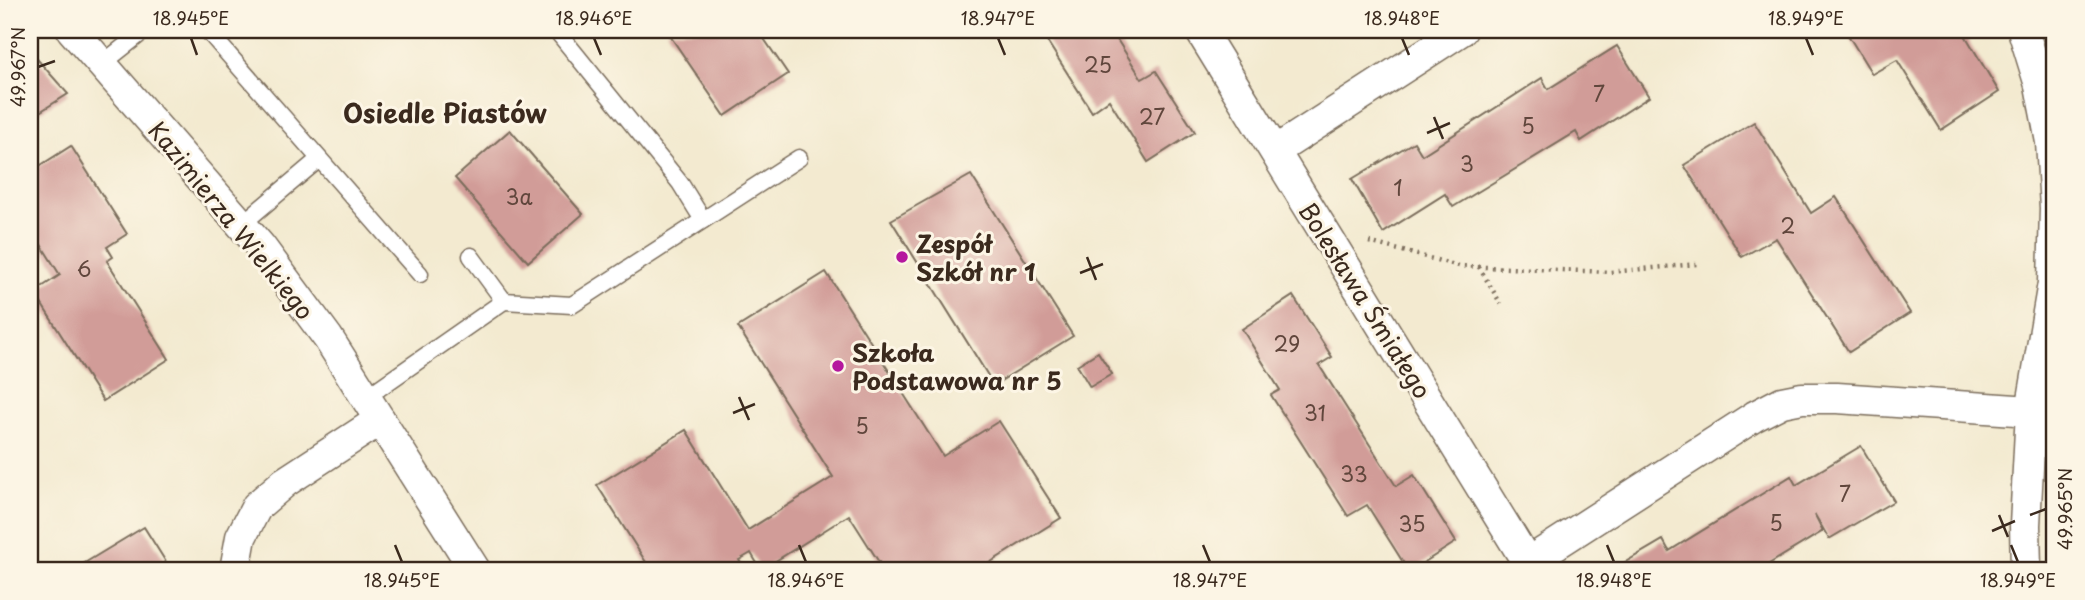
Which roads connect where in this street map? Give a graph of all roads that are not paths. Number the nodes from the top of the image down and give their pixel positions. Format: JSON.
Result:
{"nodes":[{"id":1,"x":72,"y":30,"type":"edge"},
{"id":2,"x":145,"y":30,"type":"edge"},
{"id":3,"x":207,"y":30,"type":"edge"},
{"id":4,"x":555,"y":30,"type":"edge"},
{"id":5,"x":1200,"y":30,"type":"edge"},
{"id":6,"x":1462,"y":30,"type":"edge"},
{"id":7,"x":2023,"y":30,"type":"edge"},
{"id":8,"x":102,"y":64,"type":"junction"},
{"id":9,"x":1275,"y":151,"type":"junction"},
{"id":10,"x":799,"y":158,"type":"dead end"},
{"id":11,"x":319,"y":159,"type":"junction"},
{"id":12,"x":703,"y":220,"type":"junction"},
{"id":13,"x":242,"y":224,"type":"junction"},
{"id":14,"x":471,"y":256,"type":"dead end"},
{"id":15,"x":420,"y":274,"type":"dead end"},
{"id":16,"x":505,"y":301,"type":"junction"},
{"id":17,"x":373,"y":409,"type":"junction"},
{"id":18,"x":2031,"y":411,"type":"junction"},
{"id":19,"x":1526,"y":568,"type":"edge"},
{"id":20,"x":235,"y":570,"type":"edge"},
{"id":21,"x":475,"y":570,"type":"edge"},
{"id":22,"x":2026,"y":570,"type":"edge"}],
"edges":[{"from":1,"to":8,"type":"street","name":"Kazimierza Wielkiego"},
{"from":2,"to":8,"type":"lane"},
{"from":3,"to":11,"type":"lane"},
{"from":4,"to":12,"type":"lane"},
{"from":5,"to":9,"type":"street","name":"Bolesława Śmiałego"},
{"from":6,"to":9,"type":"street"},
{"from":7,"to":18,"type":"street"},
{"from":8,"to":13,"type":"street","name":"Kazimierza Wielkiego"},
{"from":9,"to":19,"type":"street","name":"Bolesława Śmiałego"},
{"from":10,"to":12,"type":"lane"},
{"from":11,"to":13,"type":"lane"},
{"from":11,"to":15,"type":"lane"},
{"from":12,"to":16,"type":"lane"},
{"from":13,"to":17,"type":"street","name":"Kazimierza Wielkiego"},
{"from":14,"to":16,"type":"lane"},
{"from":16,"to":17,"type":"lane"},
{"from":17,"to":20,"type":"street"},
{"from":17,"to":21,"type":"street","name":"Kazimierza Wielkiego"},
{"from":18,"to":19,"type":"street"},
{"from":18,"to":22,"type":"street"}]}
